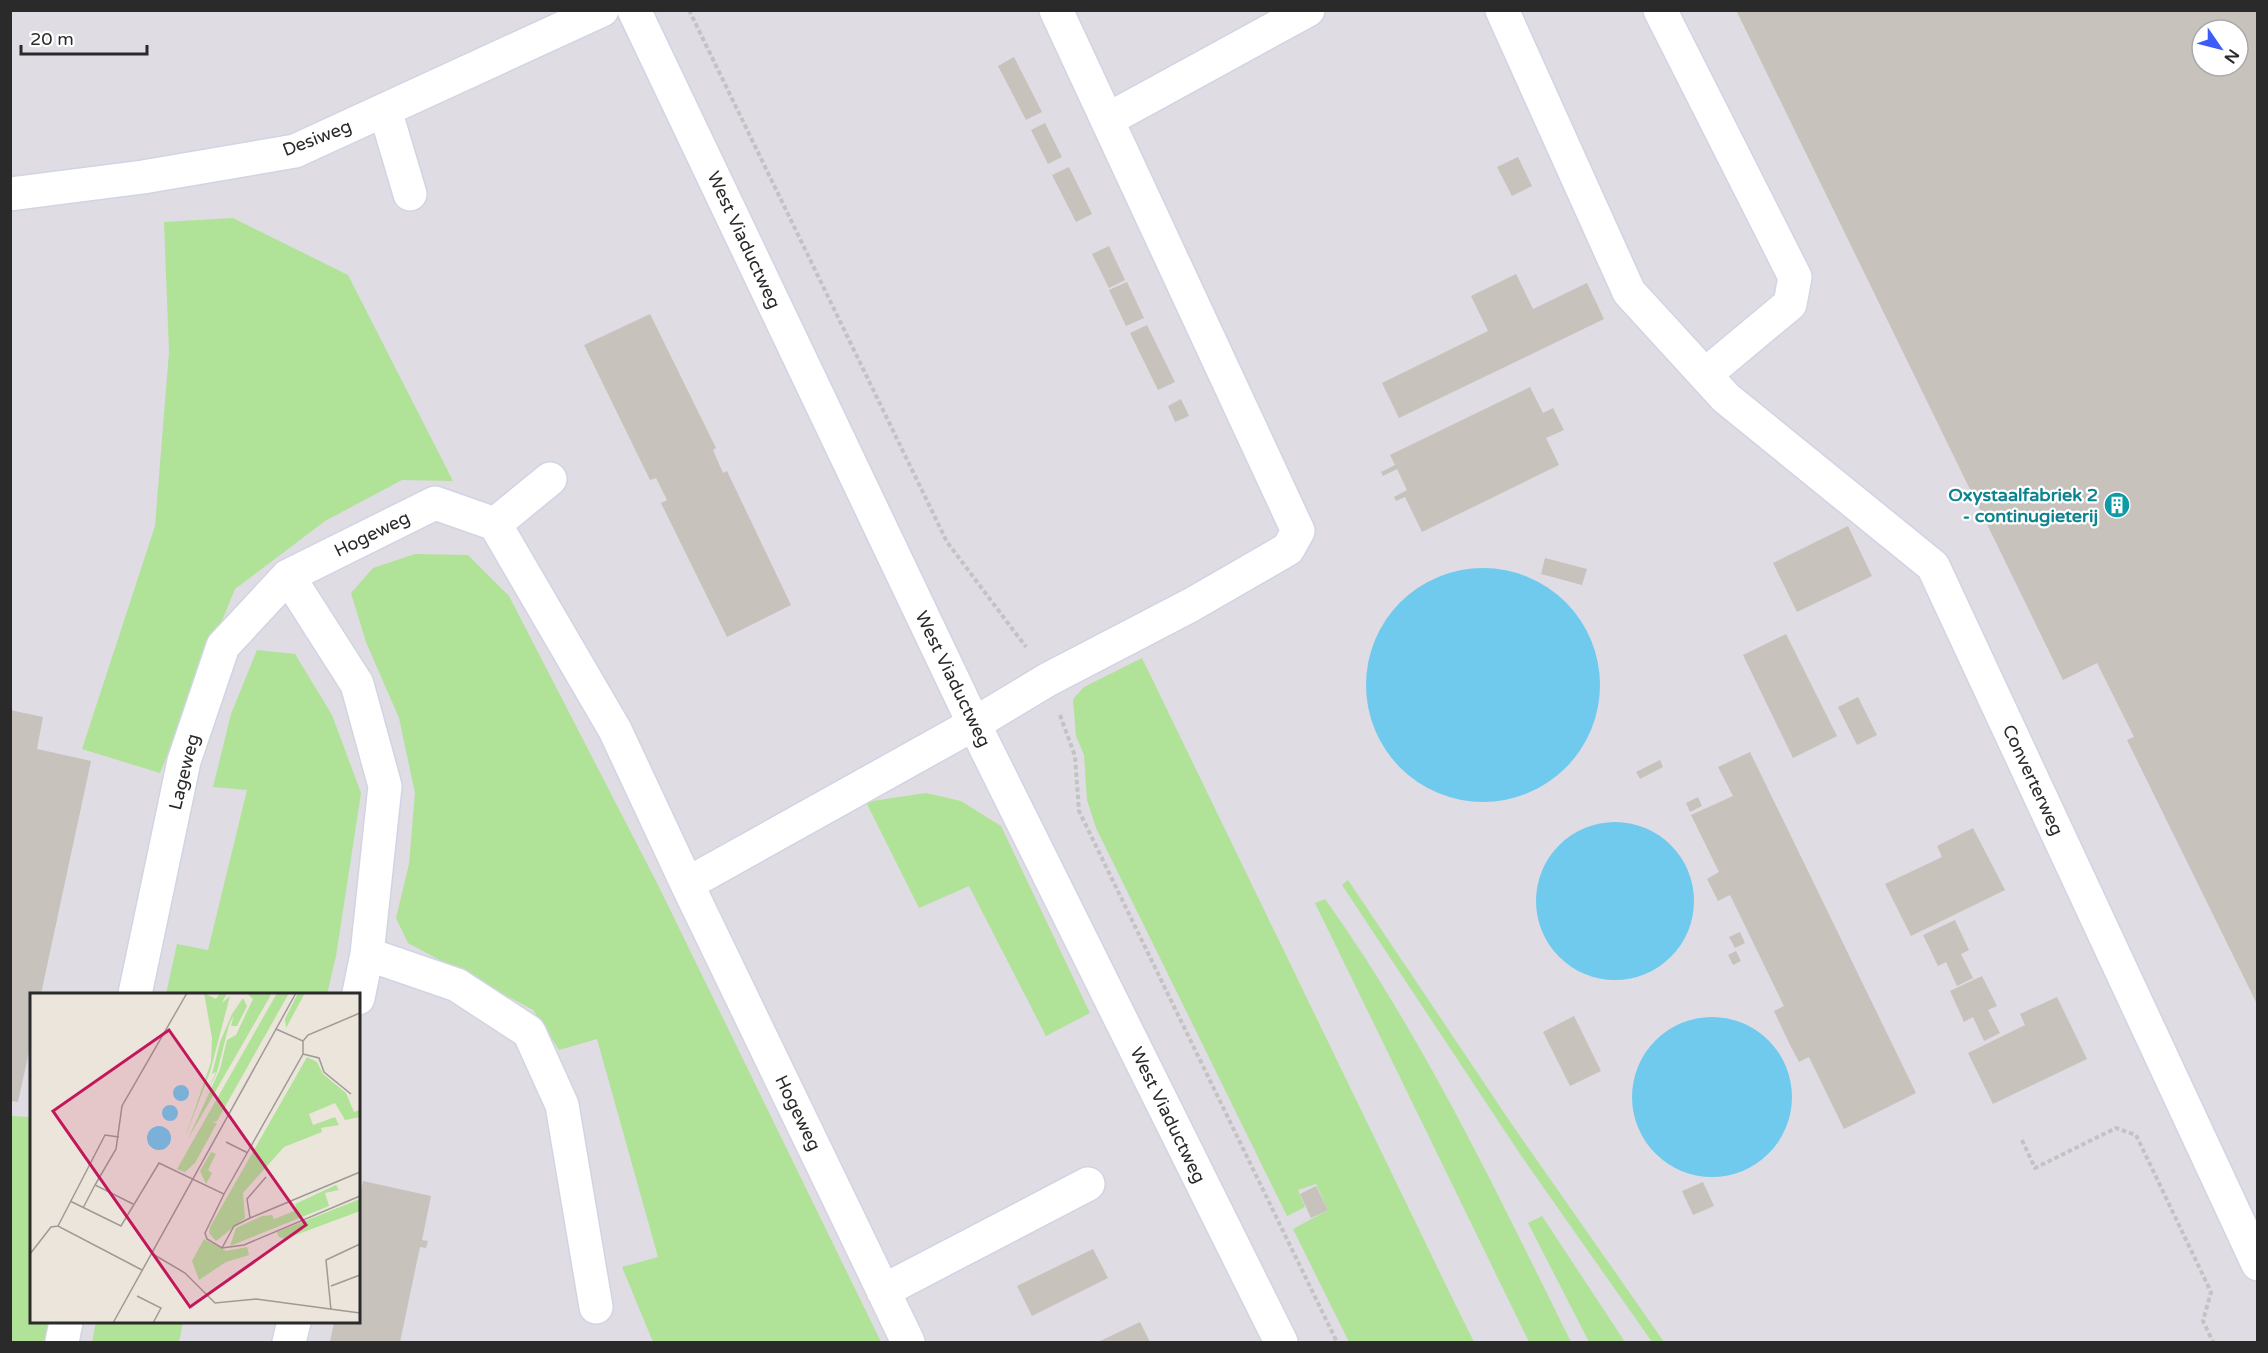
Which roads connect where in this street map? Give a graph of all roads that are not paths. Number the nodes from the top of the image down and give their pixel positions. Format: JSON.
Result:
{"nodes":[{"id":1,"x":602,"y":10,"type":"edge"},
{"id":2,"x":634,"y":10,"type":"edge"},
{"id":3,"x":1056,"y":10,"type":"edge"},
{"id":4,"x":1308,"y":10,"type":"edge"},
{"id":5,"x":1502,"y":10,"type":"edge"},
{"id":6,"x":1660,"y":10,"type":"edge"},
{"id":7,"x":385,"y":110,"type":"junction"},
{"id":8,"x":1107,"y":120,"type":"junction"},
{"id":9,"x":10,"y":194,"type":"edge"},
{"id":10,"x":410,"y":194,"type":"dead end"},
{"id":11,"x":1706,"y":374,"type":"junction"},
{"id":12,"x":550,"y":479,"type":"dead end"},
{"id":13,"x":495,"y":524,"type":"junction"},
{"id":14,"x":288,"y":576,"type":"junction"},
{"id":15,"x":974,"y":724,"type":"junction"},
{"id":16,"x":687,"y":884,"type":"junction"},
{"id":17,"x":367,"y":954,"type":"junction"},
{"id":18,"x":135,"y":993,"type":"edge"},
{"id":19,"x":359,"y":993,"type":"edge"},
{"id":20,"x":1088,"y":1184,"type":"dead end"},
{"id":21,"x":2258,"y":1264,"type":"edge"},
{"id":22,"x":883,"y":1291,"type":"junction"},
{"id":23,"x":596,"y":1307,"type":"dead end"},
{"id":24,"x":66,"y":1323,"type":"edge"},
{"id":25,"x":294,"y":1323,"type":"edge"},
{"id":26,"x":62,"y":1342,"type":"edge"},
{"id":27,"x":289,"y":1342,"type":"edge"},
{"id":28,"x":908,"y":1342,"type":"edge"},
{"id":29,"x":1281,"y":1342,"type":"edge"}],
"edges":[{"from":1,"to":7,"type":"street","name":"Desiweg"},
{"from":2,"to":15,"type":"street","name":"West Viaductweg"},
{"from":3,"to":8,"type":"street"},
{"from":4,"to":8,"type":"street"},
{"from":5,"to":11,"type":"street","name":"Converterweg"},
{"from":6,"to":11,"type":"street"},
{"from":7,"to":9,"type":"street","name":"Desiweg"},
{"from":7,"to":10,"type":"street"},
{"from":8,"to":15,"type":"street"},
{"from":11,"to":21,"type":"street","name":"Converterweg"},
{"from":12,"to":13,"type":"street"},
{"from":13,"to":14,"type":"street","name":"Hogeweg"},
{"from":13,"to":16,"type":"street","name":"Hogeweg"},
{"from":14,"to":17,"type":"street"},
{"from":14,"to":18,"type":"street","name":"Lageweg"},
{"from":15,"to":16,"type":"street"},
{"from":15,"to":29,"type":"street","name":"West Viaductweg"},
{"from":16,"to":22,"type":"street","name":"Hogeweg"},
{"from":17,"to":19,"type":"street"},
{"from":17,"to":23,"type":"street"},
{"from":20,"to":22,"type":"street"},
{"from":22,"to":28,"type":"street","name":"Hogeweg"},
{"from":24,"to":26,"type":"street"},
{"from":25,"to":27,"type":"street"}]}
